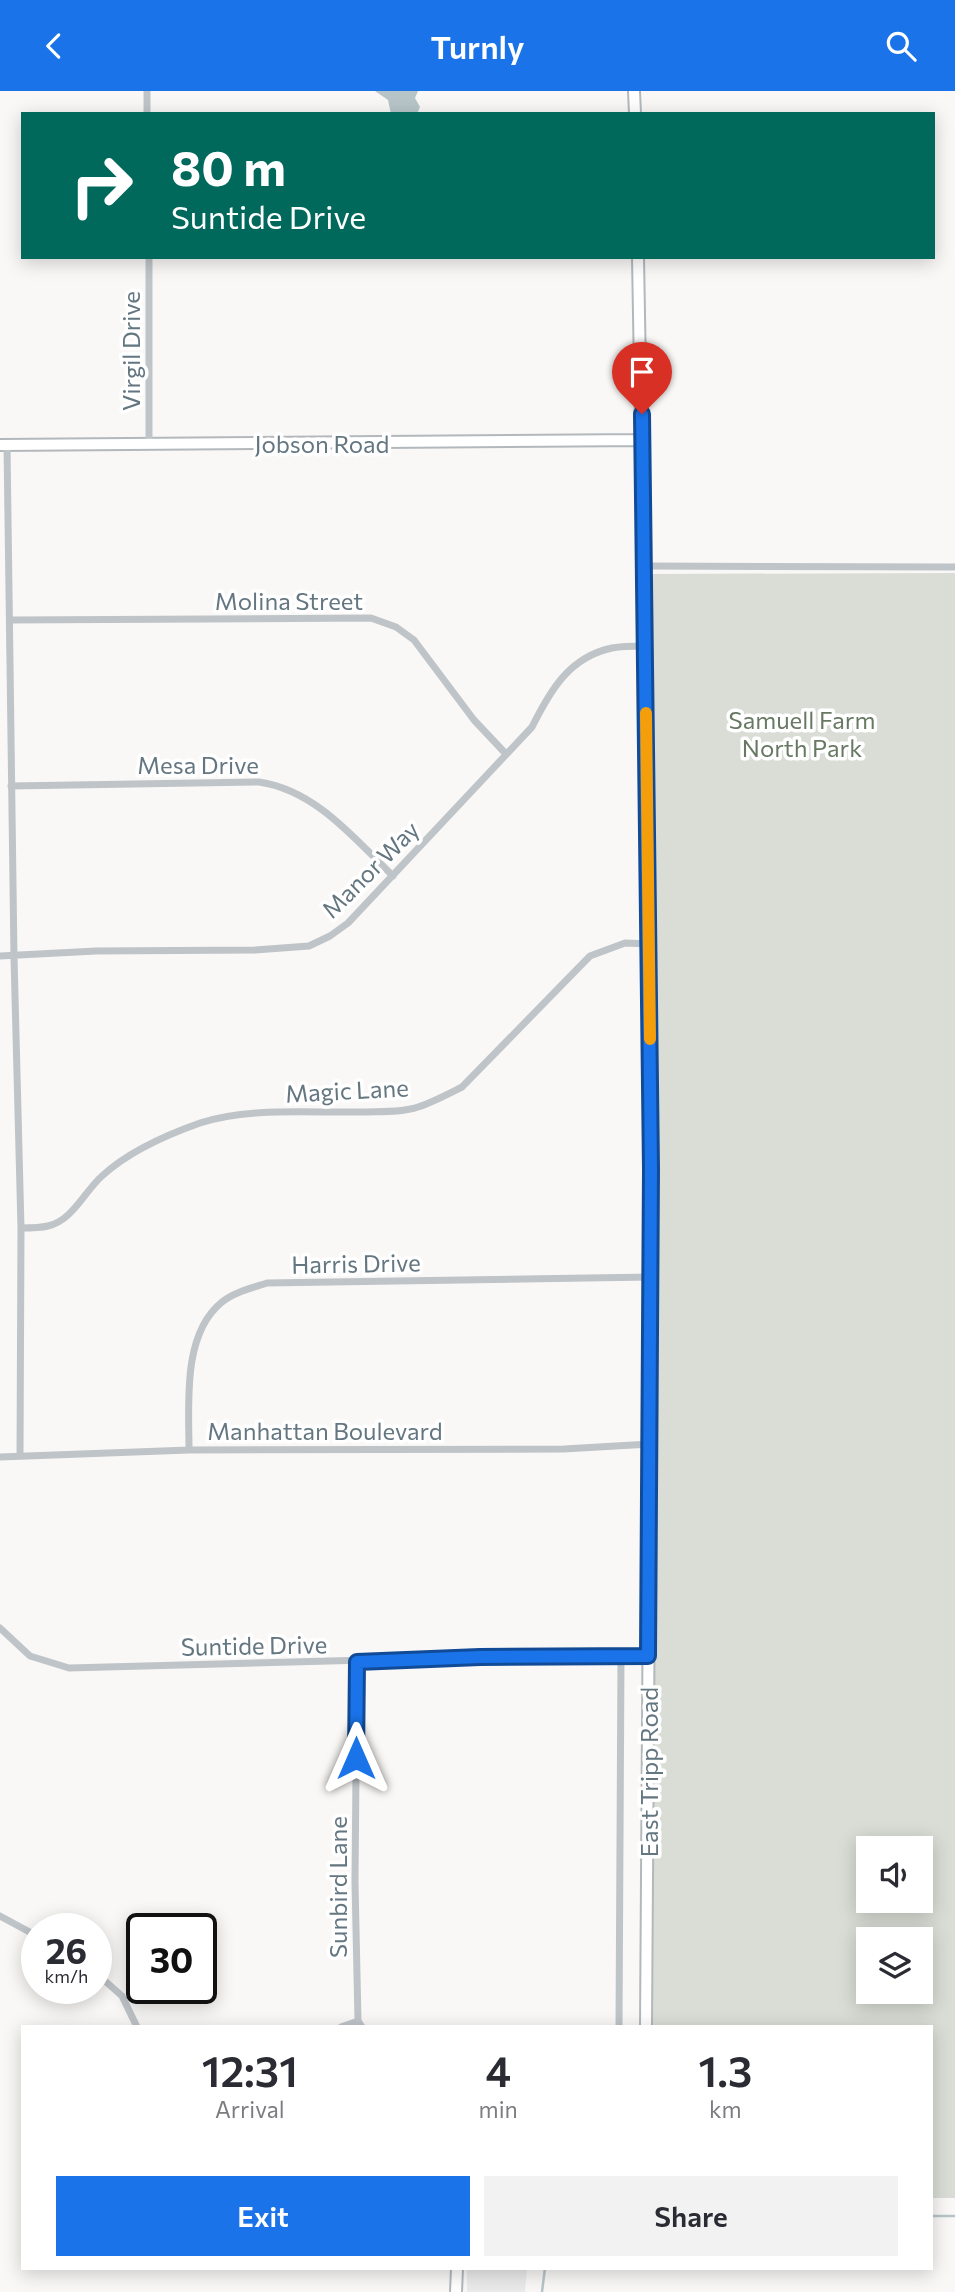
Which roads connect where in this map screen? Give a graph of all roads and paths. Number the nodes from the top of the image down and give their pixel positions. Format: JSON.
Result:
{"nodes":[{"id":1,"x":147,"y":91,"type":"edge"},
{"id":2,"x":634,"y":91,"type":"edge"},
{"id":3,"x":147,"y":112,"type":"edge"},
{"id":4,"x":635,"y":112,"type":"edge"},
{"id":5,"x":149,"y":259,"type":"edge"},
{"id":6,"x":638,"y":259,"type":"edge"},
{"id":7,"x":643,"y":440,"type":"junction"},
{"id":8,"x":149,"y":444,"type":"junction"},
{"id":9,"x":3,"y":445,"type":"edge"},
{"id":10,"x":644,"y":566,"type":"junction"},
{"id":11,"x":955,"y":566,"type":"edge"},
{"id":12,"x":10,"y":620,"type":"junction"},
{"id":13,"x":645,"y":646,"type":"junction"},
{"id":14,"x":506,"y":754,"type":"junction"},
{"id":15,"x":12,"y":786,"type":"junction"},
{"id":16,"x":393,"y":876,"type":"junction"},
{"id":17,"x":650,"y":944,"type":"junction"},
{"id":18,"x":0,"y":956,"type":"edge"},
{"id":19,"x":14,"y":957,"type":"junction"},
{"id":20,"x":21,"y":1228,"type":"junction"},
{"id":21,"x":651,"y":1277,"type":"junction"},
{"id":22,"x":650,"y":1444,"type":"junction"},
{"id":23,"x":189,"y":1450,"type":"junction"},
{"id":24,"x":20,"y":1456,"type":"junction"},
{"id":25,"x":0,"y":1457,"type":"edge"},
{"id":26,"x":0,"y":1628,"type":"edge"},
{"id":27,"x":621,"y":1656,"type":"junction"},
{"id":28,"x":648,"y":1656,"type":"junction"},
{"id":29,"x":357,"y":1662,"type":"junction"},
{"id":30,"x":0,"y":1916,"type":"edge"},
{"id":31,"x":21,"y":1927,"type":"edge"},
{"id":32,"x":112,"y":1987,"type":"edge"},
{"id":33,"x":360,"y":2024,"type":"edge"},
{"id":34,"x":136,"y":2025,"type":"edge"},
{"id":35,"x":619,"y":2025,"type":"edge"},
{"id":36,"x":646,"y":2025,"type":"edge"},
{"id":37,"x":457,"y":2270,"type":"edge"},
{"id":38,"x":456,"y":2292,"type":"edge"}],
"edges":[{"from":1,"to":3,"type":"street"},
{"from":2,"to":4,"type":"street"},
{"from":5,"to":8,"type":"street","name":"Virgil Drive"},
{"from":6,"to":7,"type":"street","name":"East Tripp Road"},
{"from":7,"to":8,"type":"street","name":"Jobson Road"},
{"from":7,"to":10,"type":"street","name":"East Tripp Road"},
{"from":8,"to":9,"type":"street","name":"Jobson Road"},
{"from":9,"to":12,"type":"street"},
{"from":10,"to":11,"type":"street"},
{"from":10,"to":13,"type":"street","name":"East Tripp Road"},
{"from":12,"to":14,"type":"street","name":"Molina Street"},
{"from":12,"to":15,"type":"street"},
{"from":13,"to":14,"type":"street","name":"Manor Way"},
{"from":13,"to":17,"type":"street","name":"East Tripp Road"},
{"from":14,"to":16,"type":"street","name":"Manor Way"},
{"from":15,"to":16,"type":"street","name":"Mesa Drive"},
{"from":15,"to":19,"type":"street"},
{"from":16,"to":19,"type":"street","name":"Manor Way"},
{"from":17,"to":20,"type":"street","name":"Magic Lane"},
{"from":17,"to":21,"type":"street","name":"East Tripp Road"},
{"from":18,"to":19,"type":"street","name":"Manor Way"},
{"from":19,"to":20,"type":"street"},
{"from":20,"to":24,"type":"street"},
{"from":21,"to":22,"type":"street","name":"East Tripp Road"},
{"from":21,"to":23,"type":"street","name":"Harris Drive"},
{"from":22,"to":23,"type":"street","name":"Manhattan Boulevard"},
{"from":22,"to":28,"type":"street","name":"East Tripp Road"},
{"from":23,"to":24,"type":"street","name":"Manhattan Boulevard"},
{"from":24,"to":25,"type":"street","name":"Manhattan Boulevard"},
{"from":26,"to":29,"type":"street","name":"Suntide Drive"},
{"from":27,"to":28,"type":"street","name":"Suntide Drive"},
{"from":27,"to":29,"type":"street","name":"Suntide Drive"},
{"from":27,"to":35,"type":"street"},
{"from":28,"to":36,"type":"street","name":"East Tripp Road"},
{"from":29,"to":33,"type":"street","name":"Sunbird Lane"},
{"from":30,"to":31,"type":"street"},
{"from":32,"to":34,"type":"street"},
{"from":37,"to":38,"type":"street"}]}
